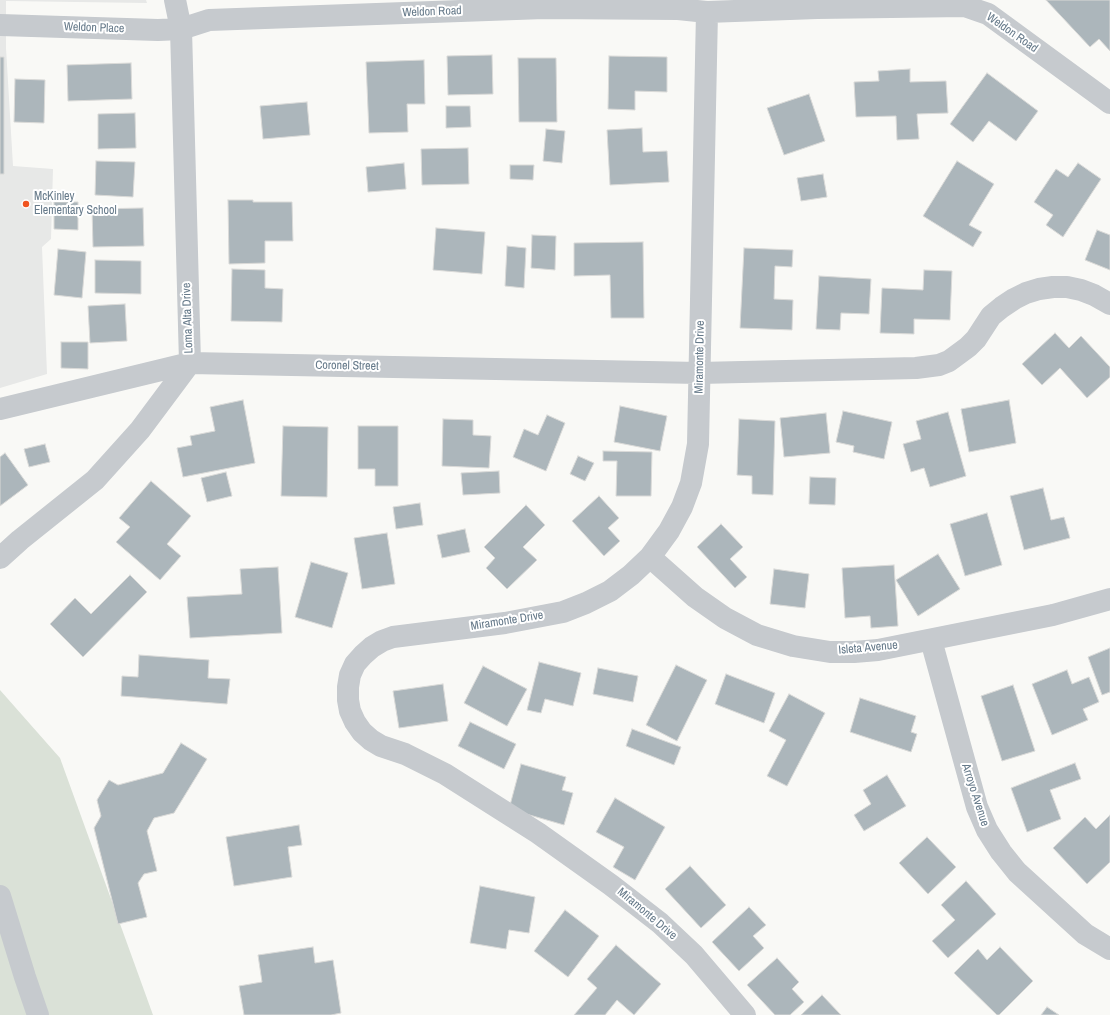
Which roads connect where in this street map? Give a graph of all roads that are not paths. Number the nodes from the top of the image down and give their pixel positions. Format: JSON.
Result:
{"nodes":[{"id":1,"x":175,"y":0,"type":"edge"},
{"id":2,"x":298,"y":8,"type":"edge"},
{"id":3,"x":707,"y":12,"type":"junction"},
{"id":4,"x":3,"y":25,"type":"edge"},
{"id":5,"x":181,"y":29,"type":"junction"},
{"id":6,"x":1110,"y":103,"type":"edge"},
{"id":7,"x":1110,"y":304,"type":"edge"},
{"id":8,"x":190,"y":363,"type":"junction"},
{"id":9,"x":699,"y":373,"type":"junction"},
{"id":10,"x":0,"y":409,"type":"edge"},
{"id":11,"x":650,"y":557,"type":"junction"},
{"id":12,"x":0,"y":558,"type":"edge"},
{"id":13,"x":1110,"y":599,"type":"edge"},
{"id":14,"x":930,"y":640,"type":"junction"},
{"id":15,"x":0,"y":896,"type":"edge"},
{"id":16,"x":1110,"y":949,"type":"edge"},
{"id":17,"x":38,"y":1015,"type":"edge"},
{"id":18,"x":745,"y":1015,"type":"edge"}],
"edges":[{"from":1,"to":5,"type":"street","name":"Loma Alta Drive"},
{"from":2,"to":3,"type":"street","name":"Weldon Road"},
{"from":2,"to":5,"type":"street","name":"Weldon Road"},
{"from":3,"to":6,"type":"street","name":"Weldon Road"},
{"from":3,"to":9,"type":"street","name":"Miramonte Drive"},
{"from":4,"to":5,"type":"street","name":"Weldon Place"},
{"from":5,"to":8,"type":"street","name":"Loma Alta Drive"},
{"from":7,"to":9,"type":"street"},
{"from":8,"to":9,"type":"street","name":"Coronel Street"},
{"from":8,"to":10,"type":"street","name":"Coronel Street"},
{"from":8,"to":12,"type":"street","name":"Loma Alta Drive"},
{"from":9,"to":11,"type":"street","name":"Miramonte Drive"},
{"from":11,"to":14,"type":"street","name":"Isleta Avenue"},
{"from":11,"to":18,"type":"street","name":"Miramonte Drive"},
{"from":13,"to":14,"type":"street","name":"Isleta Avenue"},
{"from":14,"to":16,"type":"street","name":"Arroyo Avenue"},
{"from":15,"to":17,"type":"street"}]}
